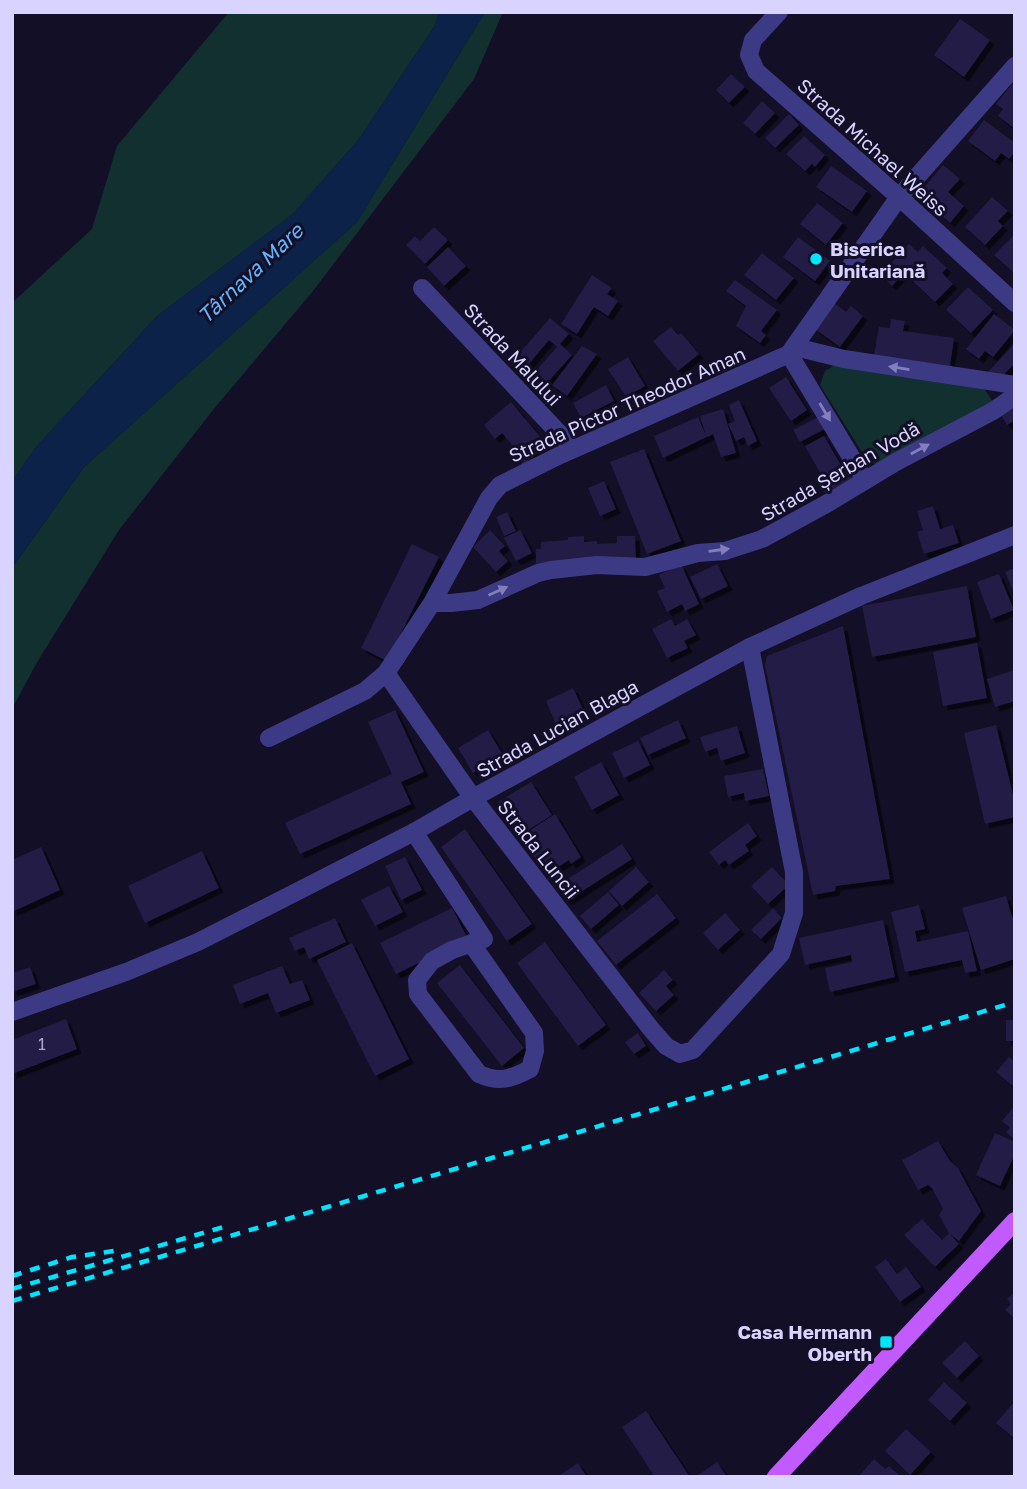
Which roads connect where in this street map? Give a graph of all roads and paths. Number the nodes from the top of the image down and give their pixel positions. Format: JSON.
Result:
{"nodes":[{"id":1,"x":779,"y":12,"type":"edge"},
{"id":2,"x":1015,"y":66,"type":"edge"},
{"id":3,"x":899,"y":197,"type":"junction"},
{"id":4,"x":422,"y":288,"type":"dead end"},
{"id":5,"x":1015,"y":303,"type":"edge"},
{"id":6,"x":792,"y":350,"type":"junction"},
{"id":7,"x":1015,"y":385,"type":"edge"},
{"id":8,"x":1015,"y":396,"type":"edge"},
{"id":9,"x":573,"y":449,"type":"junction"},
{"id":10,"x":865,"y":480,"type":"junction"},
{"id":11,"x":1015,"y":535,"type":"edge"},
{"id":12,"x":432,"y":603,"type":"junction"},
{"id":13,"x":750,"y":647,"type":"junction"},
{"id":14,"x":386,"y":673,"type":"junction"},
{"id":15,"x":269,"y":738,"type":"dead end"},
{"id":16,"x":473,"y":798,"type":"junction"},
{"id":17,"x":414,"y":832,"type":"junction"},
{"id":18,"x":471,"y":943,"type":"junction"},
{"id":19,"x":12,"y":1012,"type":"edge"},
{"id":20,"x":1015,"y":1221,"type":"edge"},
{"id":21,"x":776,"y":1477,"type":"edge"}],
"edges":[{"from":1,"to":3,"type":"street","name":"Strada Michael Weiss"},
{"from":2,"to":3,"type":"street"},
{"from":3,"to":5,"type":"street","name":"Strada Michael Weiss"},
{"from":3,"to":6,"type":"street"},
{"from":4,"to":9,"type":"street","name":"Strada Malului"},
{"from":7,"to":6,"type":"street","one_way":true},
{"from":6,"to":9,"type":"street","name":"Strada Pictor Theodor Aman"},
{"from":6,"to":10,"type":"street","one_way":true},
{"from":10,"to":8,"type":"street","name":"Strada Șerban Vodă","one_way":true},
{"from":9,"to":12,"type":"street","name":"Strada Pictor Theodor Aman"},
{"from":12,"to":10,"type":"street","name":"Strada Șerban Vodă","one_way":true},
{"from":11,"to":13,"type":"street","name":"Strada Lucian Blaga"},
{"from":12,"to":14,"type":"street","name":"Strada Pictor Theodor Aman"},
{"from":13,"to":16,"type":"street","name":"Strada Lucian Blaga"},
{"from":13,"to":16,"type":"street","name":"Strada Luncii"},
{"from":14,"to":15,"type":"street","name":"Strada Pictor Theodor Aman"},
{"from":14,"to":16,"type":"street","name":"Strada Luncii"},
{"from":16,"to":17,"type":"street","name":"Strada Lucian Blaga"},
{"from":17,"to":18,"type":"street"},
{"from":17,"to":19,"type":"street","name":"Strada Lucian Blaga"},
{"from":18,"to":18,"type":"street"},
{"from":20,"to":21,"type":"main road"}]}
